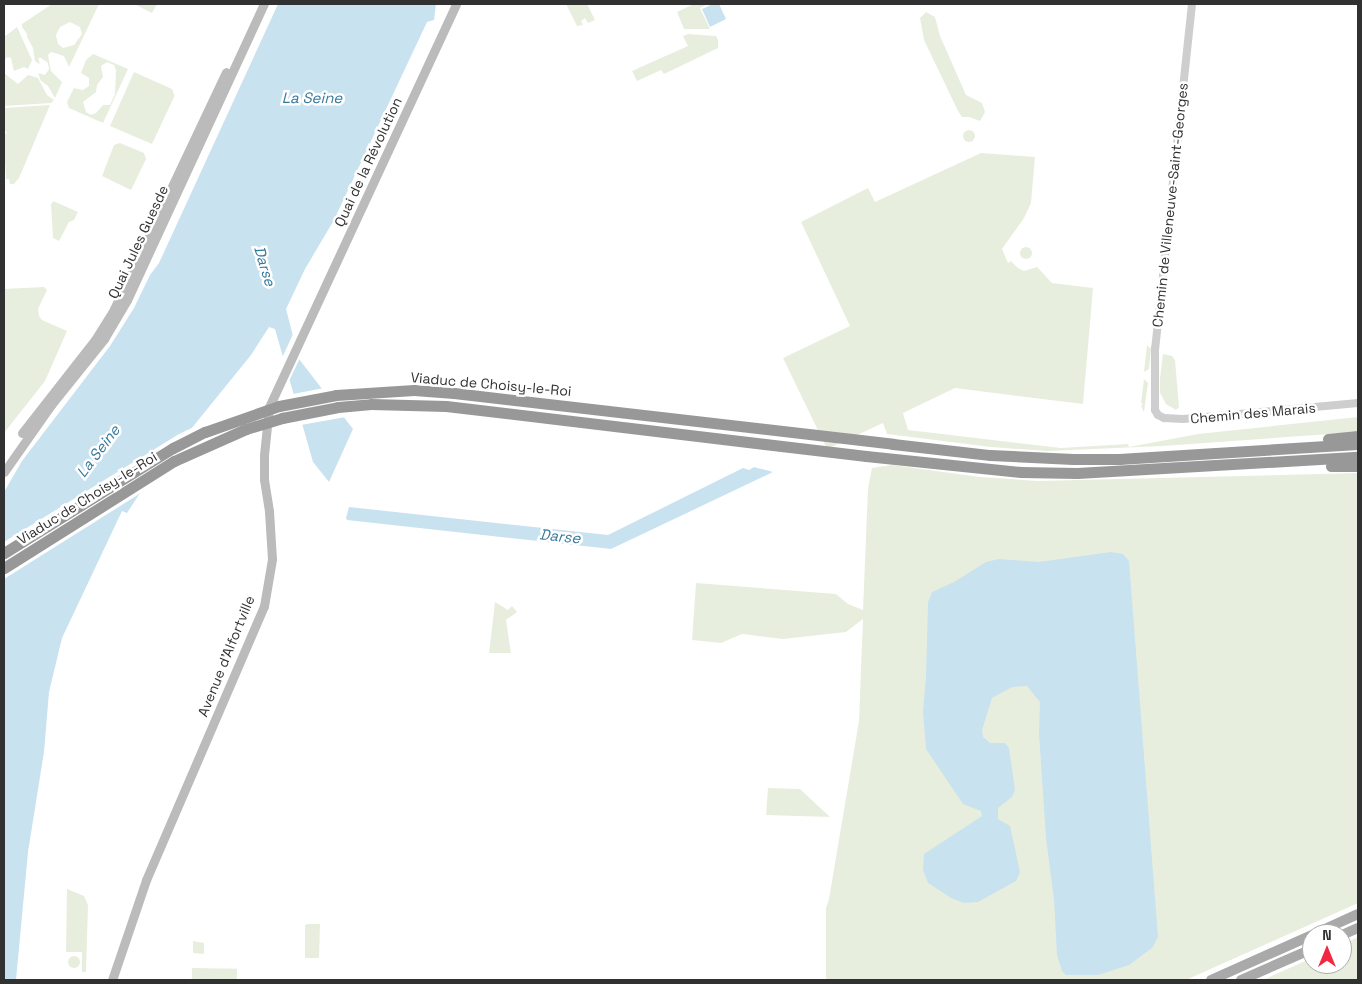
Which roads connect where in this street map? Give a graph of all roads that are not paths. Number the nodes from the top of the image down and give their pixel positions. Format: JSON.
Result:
{"nodes":[{"id":1,"x":258,"y":4,"type":"edge"},
{"id":2,"x":264,"y":4,"type":"edge"},
{"id":3,"x":456,"y":4,"type":"edge"},
{"id":4,"x":1192,"y":4,"type":"edge"},
{"id":5,"x":304,"y":331,"type":"joint"},
{"id":6,"x":1358,"y":403,"type":"edge"},
{"id":7,"x":1154,"y":406,"type":"joint"},
{"id":8,"x":1358,"y":436,"type":"edge"},
{"id":9,"x":1358,"y":444,"type":"edge"},
{"id":10,"x":1291,"y":448,"type":"junction"},
{"id":11,"x":1358,"y":457,"type":"edge"},
{"id":12,"x":4,"y":460,"type":"edge"},
{"id":13,"x":1292,"y":462,"type":"junction"},
{"id":14,"x":1358,"y":466,"type":"edge"},
{"id":15,"x":4,"y":472,"type":"edge"},
{"id":16,"x":4,"y":553,"type":"edge"},
{"id":17,"x":4,"y":568,"type":"edge"},
{"id":18,"x":1358,"y":914,"type":"edge"},
{"id":19,"x":1336,"y":924,"type":"edge"},
{"id":20,"x":1302,"y":939,"type":"edge"},
{"id":21,"x":1302,"y":953,"type":"edge"},
{"id":22,"x":112,"y":980,"type":"edge"},
{"id":23,"x":1211,"y":980,"type":"edge"},
{"id":24,"x":1241,"y":980,"type":"edge"}],
"edges":[{"from":1,"to":12,"type":"main road","name":"Quai Jules Guesde"},
{"from":2,"to":15,"type":"main road","name":"Quai Jules Guesde"},
{"from":3,"to":5,"type":"main road","name":"Quai de la Révolution"},
{"from":4,"to":7,"type":"street","name":"Chemin de Villeneuve-Saint-Georges"},
{"from":5,"to":22,"type":"main road","name":"Avenue d'Alfortville"},
{"from":6,"to":7,"type":"street","name":"Chemin des Marais"},
{"from":8,"to":10,"type":"highway"},
{"from":9,"to":10,"type":"highway","name":"Viaduc de Choisy-le-Roi"},
{"from":10,"to":16,"type":"highway","name":"Viaduc de Choisy-le-Roi","bridge":true},
{"from":11,"to":13,"type":"highway"},
{"from":13,"to":14,"type":"highway"},
{"from":13,"to":17,"type":"highway","name":"Viaduc de Choisy-le-Roi","bridge":true},
{"from":18,"to":19,"type":"main road"},
{"from":20,"to":23,"type":"main road"},
{"from":21,"to":24,"type":"main road"}]}
